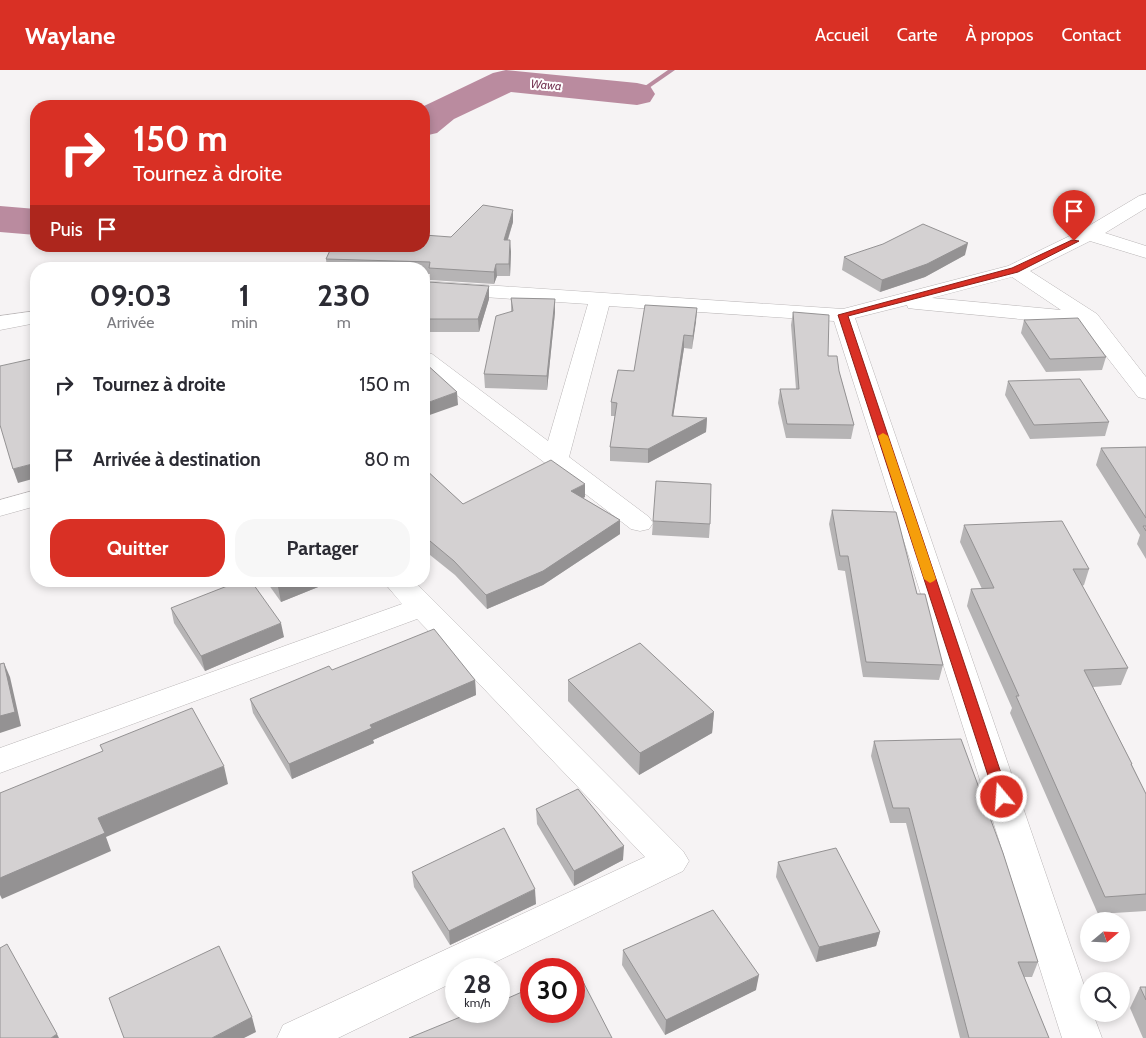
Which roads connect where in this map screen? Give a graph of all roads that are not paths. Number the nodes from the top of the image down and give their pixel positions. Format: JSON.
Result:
{"nodes":[{"id":1,"x":1146,"y":200,"type":"edge"},
{"id":2,"x":1090,"y":234,"type":"junction"},
{"id":3,"x":1146,"y":252,"type":"edge"},
{"id":4,"x":1015,"y":270,"type":"junction"},
{"id":5,"x":430,"y":287,"type":"edge"},
{"id":6,"x":600,"y":299,"type":"junction"},
{"id":7,"x":897,"y":301,"type":"junction"},
{"id":8,"x":843,"y":315,"type":"junction"},
{"id":9,"x":30,"y":318,"type":"edge"},
{"id":10,"x":1089,"y":318,"type":"junction"},
{"id":11,"x":0,"y":323,"type":"edge"},
{"id":12,"x":430,"y":364,"type":"edge"},
{"id":13,"x":1146,"y":392,"type":"edge"},
{"id":14,"x":556,"y":459,"type":"junction"},
{"id":15,"x":30,"y":500,"type":"edge"},
{"id":16,"x":0,"y":508,"type":"edge"},
{"id":17,"x":640,"y":523,"type":"dead end"},
{"id":18,"x":403,"y":587,"type":"edge"},
{"id":19,"x":422,"y":608,"type":"junction"},
{"id":20,"x":0,"y":761,"type":"edge"},
{"id":21,"x":297,"y":1038,"type":"edge"},
{"id":22,"x":1082,"y":1038,"type":"edge"}],
"edges":[{"from":1,"to":2,"type":"street"},
{"from":2,"to":3,"type":"street"},
{"from":2,"to":4,"type":"street"},
{"from":4,"to":7,"type":"street"},
{"from":4,"to":10,"type":"street"},
{"from":5,"to":6,"type":"street"},
{"from":6,"to":8,"type":"street"},
{"from":6,"to":14,"type":"street"},
{"from":7,"to":8,"type":"street"},
{"from":7,"to":10,"type":"street"},
{"from":8,"to":22,"type":"street"},
{"from":9,"to":11,"type":"street"},
{"from":10,"to":13,"type":"street"},
{"from":12,"to":14,"type":"street"},
{"from":14,"to":17,"type":"street"},
{"from":15,"to":16,"type":"street"},
{"from":18,"to":19,"type":"street"},
{"from":19,"to":20,"type":"street"},
{"from":19,"to":21,"type":"street"}]}
